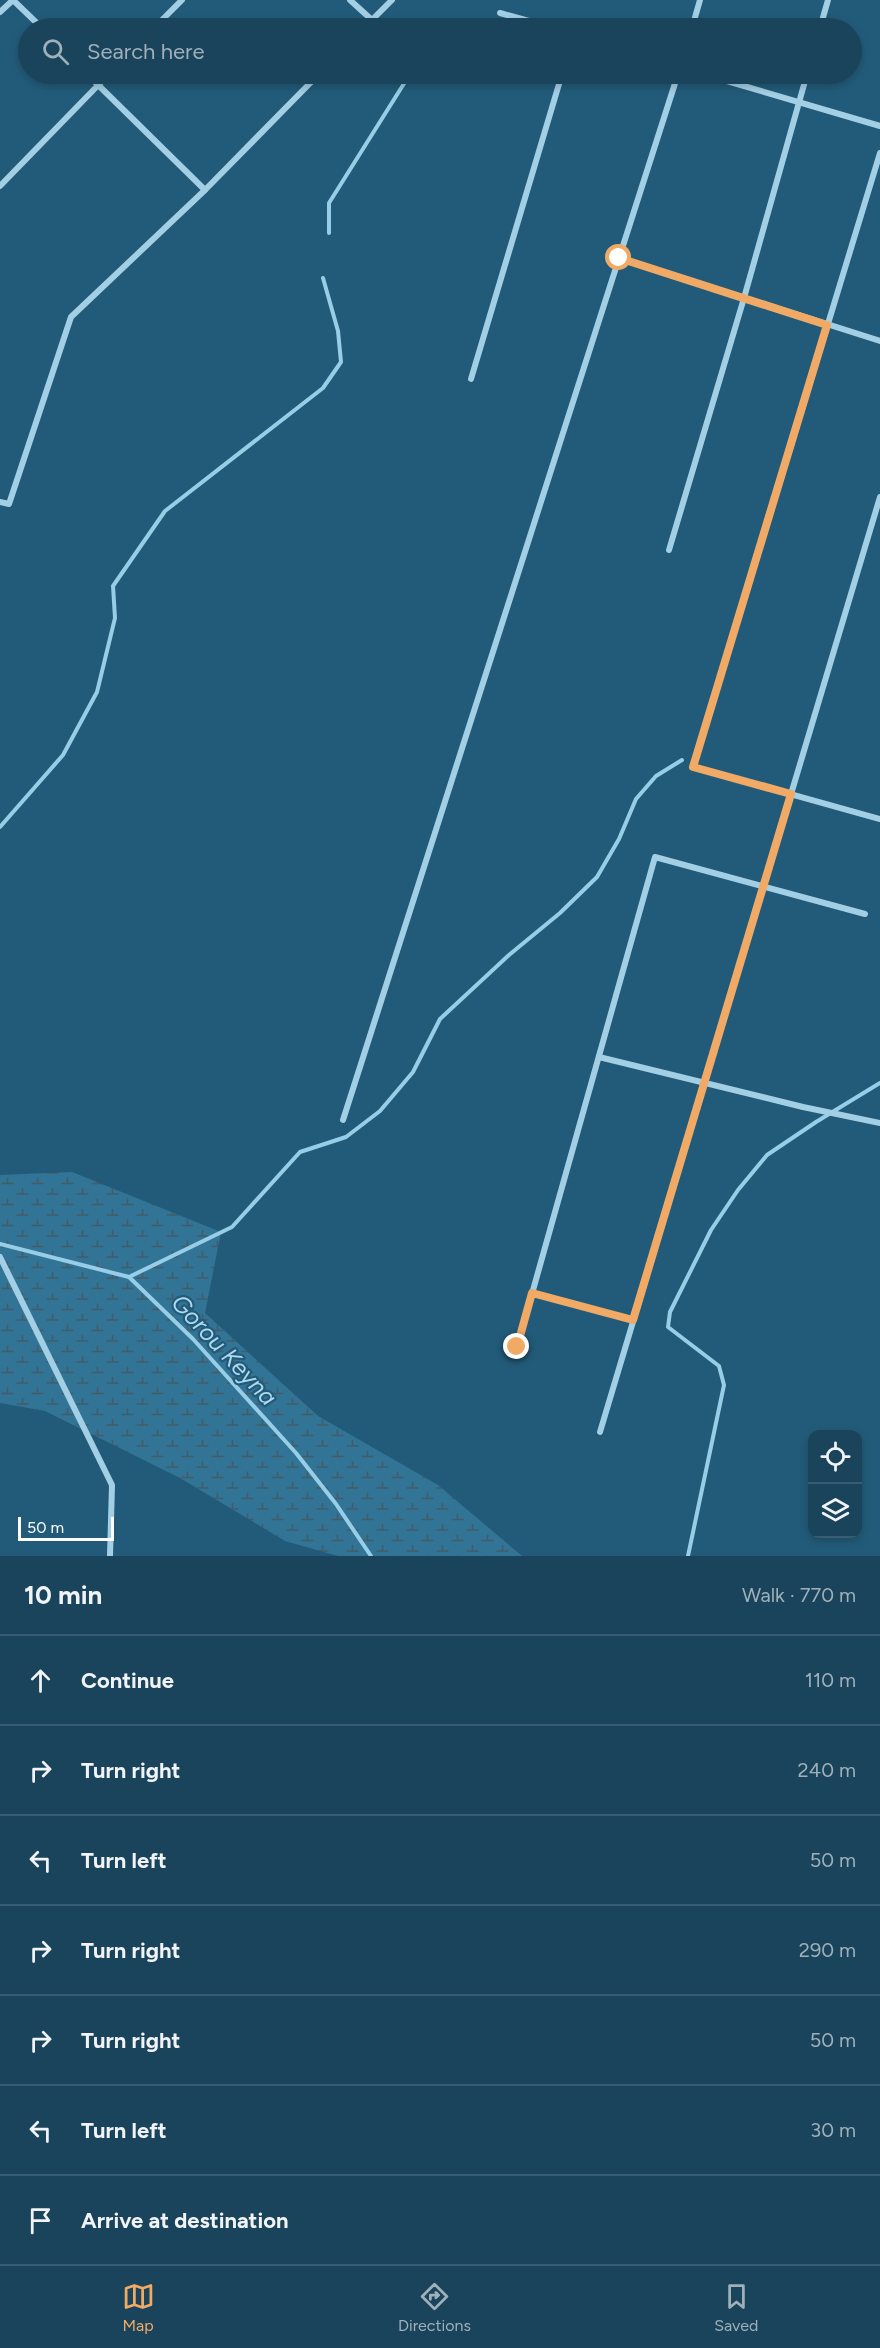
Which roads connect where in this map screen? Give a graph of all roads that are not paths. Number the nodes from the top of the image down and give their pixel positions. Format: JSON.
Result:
{"nodes":[{"id":1,"x":13,"y":0,"type":"edge"},
{"id":2,"x":182,"y":0,"type":"edge"},
{"id":3,"x":350,"y":0,"type":"edge"},
{"id":4,"x":392,"y":0,"type":"edge"},
{"id":5,"x":700,"y":0,"type":"edge"},
{"id":6,"x":828,"y":0,"type":"edge"},
{"id":7,"x":0,"y":12,"type":"edge"},
{"id":8,"x":500,"y":13,"type":"dead end"},
{"id":9,"x":32,"y":18,"type":"edge"},
{"id":10,"x":164,"y":18,"type":"edge"},
{"id":11,"x":370,"y":18,"type":"edge"},
{"id":12,"x":374,"y":18,"type":"edge"},
{"id":13,"x":518,"y":18,"type":"edge"},
{"id":14,"x":695,"y":18,"type":"edge"},
{"id":15,"x":823,"y":18,"type":"edge"},
{"id":16,"x":98,"y":84,"type":"joint"},
{"id":17,"x":310,"y":84,"type":"edge"},
{"id":18,"x":559,"y":84,"type":"edge"},
{"id":19,"x":675,"y":84,"type":"edge"},
{"id":20,"x":737,"y":84,"type":"edge"},
{"id":21,"x":804,"y":84,"type":"edge"},
{"id":22,"x":798,"y":102,"type":"junction"},
{"id":23,"x":880,"y":126,"type":"edge"},
{"id":24,"x":880,"y":153,"type":"edge"},
{"id":25,"x":0,"y":186,"type":"edge"},
{"id":26,"x":205,"y":190,"type":"junction"},
{"id":27,"x":619,"y":258,"type":"junction"},
{"id":28,"x":744,"y":298,"type":"junction"},
{"id":29,"x":827,"y":325,"type":"junction"},
{"id":30,"x":880,"y":341,"type":"edge"},
{"id":31,"x":471,"y":379,"type":"dead end"},
{"id":32,"x":880,"y":497,"type":"edge"},
{"id":33,"x":0,"y":502,"type":"edge"},
{"id":34,"x":669,"y":550,"type":"dead end"},
{"id":35,"x":791,"y":794,"type":"junction"},
{"id":36,"x":880,"y":819,"type":"edge"},
{"id":37,"x":763,"y":887,"type":"junction"},
{"id":38,"x":865,"y":914,"type":"dead end"},
{"id":39,"x":598,"y":1057,"type":"junction"},
{"id":40,"x":704,"y":1083,"type":"junction"},
{"id":41,"x":343,"y":1120,"type":"dead end"},
{"id":42,"x":880,"y":1123,"type":"edge"},
{"id":43,"x":0,"y":1257,"type":"edge"},
{"id":44,"x":532,"y":1293,"type":"junction"},
{"id":45,"x":633,"y":1320,"type":"junction"},
{"id":46,"x":517,"y":1347,"type":"dead end"},
{"id":47,"x":600,"y":1432,"type":"dead end"},
{"id":48,"x":110,"y":1556,"type":"edge"}],
"edges":[{"from":1,"to":7,"type":"street"},
{"from":1,"to":9,"type":"street"},
{"from":2,"to":10,"type":"street"},
{"from":3,"to":11,"type":"street"},
{"from":4,"to":12,"type":"street"},
{"from":5,"to":14,"type":"street"},
{"from":6,"to":15,"type":"street"},
{"from":8,"to":13,"type":"street"},
{"from":16,"to":25,"type":"street"},
{"from":16,"to":26,"type":"street"},
{"from":17,"to":26,"type":"street"},
{"from":18,"to":31,"type":"street"},
{"from":19,"to":27,"type":"street"},
{"from":20,"to":22,"type":"street"},
{"from":21,"to":22,"type":"street"},
{"from":22,"to":23,"type":"street"},
{"from":22,"to":28,"type":"street"},
{"from":24,"to":29,"type":"street"},
{"from":26,"to":33,"type":"street"},
{"from":27,"to":28,"type":"street"},
{"from":27,"to":41,"type":"street"},
{"from":28,"to":29,"type":"street"},
{"from":28,"to":34,"type":"street"},
{"from":29,"to":30,"type":"street"},
{"from":29,"to":35,"type":"street"},
{"from":32,"to":35,"type":"street"},
{"from":35,"to":36,"type":"street"},
{"from":35,"to":37,"type":"street"},
{"from":37,"to":38,"type":"street"},
{"from":37,"to":39,"type":"street"},
{"from":37,"to":40,"type":"street"},
{"from":39,"to":40,"type":"street"},
{"from":39,"to":44,"type":"street"},
{"from":40,"to":42,"type":"street"},
{"from":40,"to":45,"type":"street"},
{"from":43,"to":48,"type":"street"},
{"from":44,"to":45,"type":"street"},
{"from":44,"to":46,"type":"street"},
{"from":45,"to":47,"type":"street"}]}
